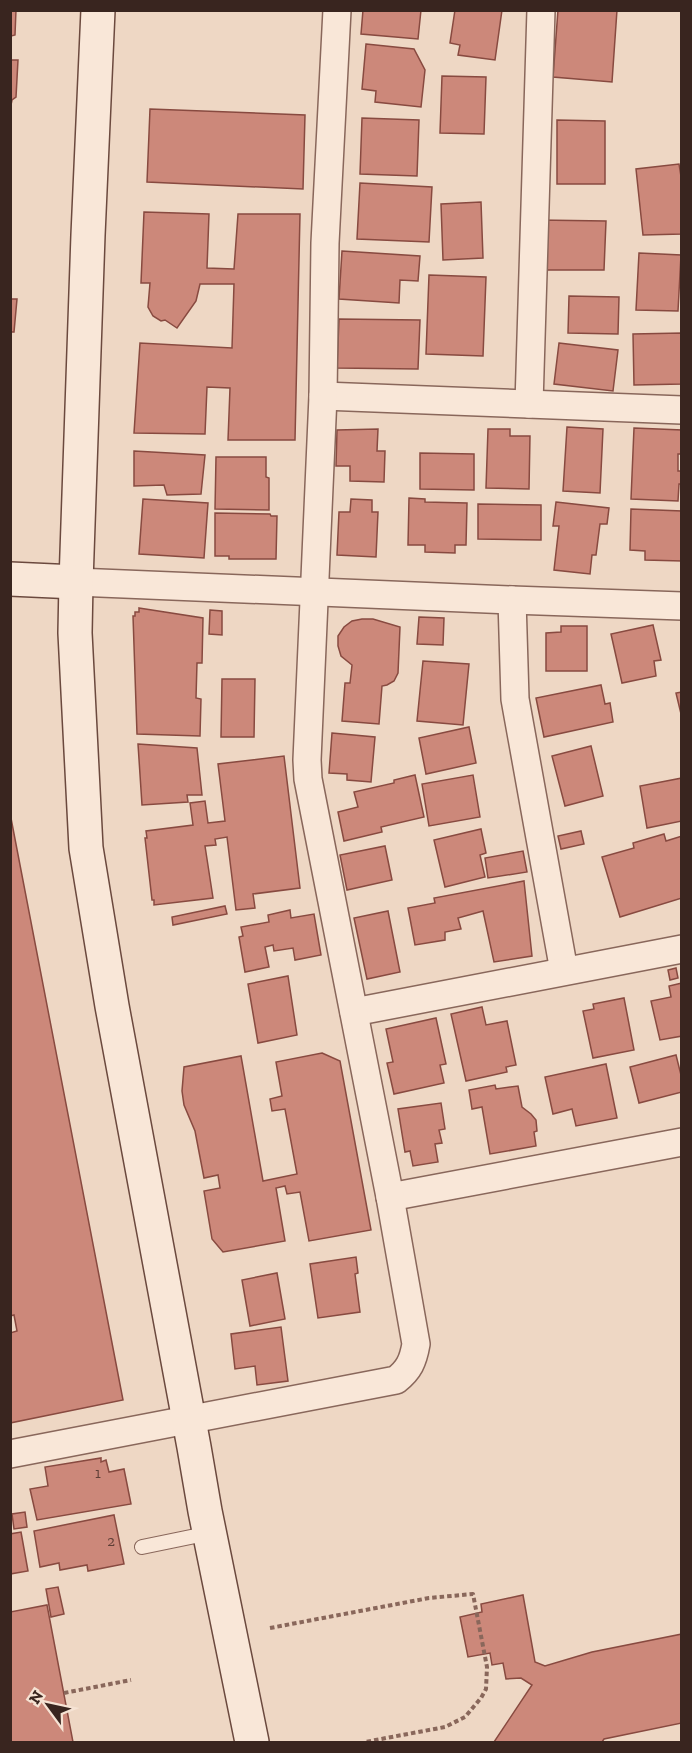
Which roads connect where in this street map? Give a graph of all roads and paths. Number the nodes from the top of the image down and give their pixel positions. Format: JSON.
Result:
{"nodes":[{"id":1,"x":98,"y":10,"type":"edge"},
{"id":2,"x":337,"y":10,"type":"edge"},
{"id":3,"x":541,"y":10,"type":"edge"},
{"id":4,"x":323,"y":396,"type":"junction"},
{"id":5,"x":529,"y":404,"type":"junction"},
{"id":6,"x":681,"y":410,"type":"edge"},
{"id":7,"x":10,"y":579,"type":"edge"},
{"id":8,"x":76,"y":582,"type":"junction"},
{"id":9,"x":314,"y":592,"type":"junction"},
{"id":10,"x":512,"y":600,"type":"junction"},
{"id":11,"x":681,"y":606,"type":"edge"},
{"id":12,"x":681,"y":949,"type":"edge"},
{"id":13,"x":564,"y":971,"type":"junction"},
{"id":14,"x":354,"y":1012,"type":"junction"},
{"id":15,"x":681,"y":1142,"type":"edge"},
{"id":16,"x":390,"y":1197,"type":"junction"},
{"id":17,"x":189,"y":1419,"type":"junction"},
{"id":18,"x":10,"y":1454,"type":"edge"},
{"id":19,"x":210,"y":1533,"type":"junction"},
{"id":20,"x":142,"y":1547,"type":"dead end"},
{"id":21,"x":270,"y":1628,"type":"dead end"},
{"id":22,"x":131,"y":1680,"type":"dead end"},
{"id":23,"x":64,"y":1693,"type":"dead end"},
{"id":24,"x":252,"y":1743,"type":"edge"},
{"id":25,"x":365,"y":1743,"type":"edge"}],
"edges":[{"from":1,"to":8,"type":"street"},
{"from":2,"to":4,"type":"street"},
{"from":3,"to":5,"type":"street"},
{"from":4,"to":5,"type":"street"},
{"from":4,"to":9,"type":"street"},
{"from":5,"to":6,"type":"street"},
{"from":7,"to":8,"type":"street"},
{"from":8,"to":9,"type":"street"},
{"from":8,"to":17,"type":"street"},
{"from":9,"to":10,"type":"street"},
{"from":9,"to":14,"type":"street"},
{"from":10,"to":11,"type":"street"},
{"from":10,"to":13,"type":"street"},
{"from":12,"to":13,"type":"street"},
{"from":13,"to":14,"type":"street"},
{"from":14,"to":16,"type":"street"},
{"from":15,"to":16,"type":"street"},
{"from":16,"to":17,"type":"street"},
{"from":17,"to":18,"type":"street"},
{"from":17,"to":19,"type":"street"},
{"from":19,"to":20,"type":"lane"},
{"from":19,"to":24,"type":"street"},
{"from":21,"to":25,"type":"path"},
{"from":22,"to":23,"type":"path"}]}
